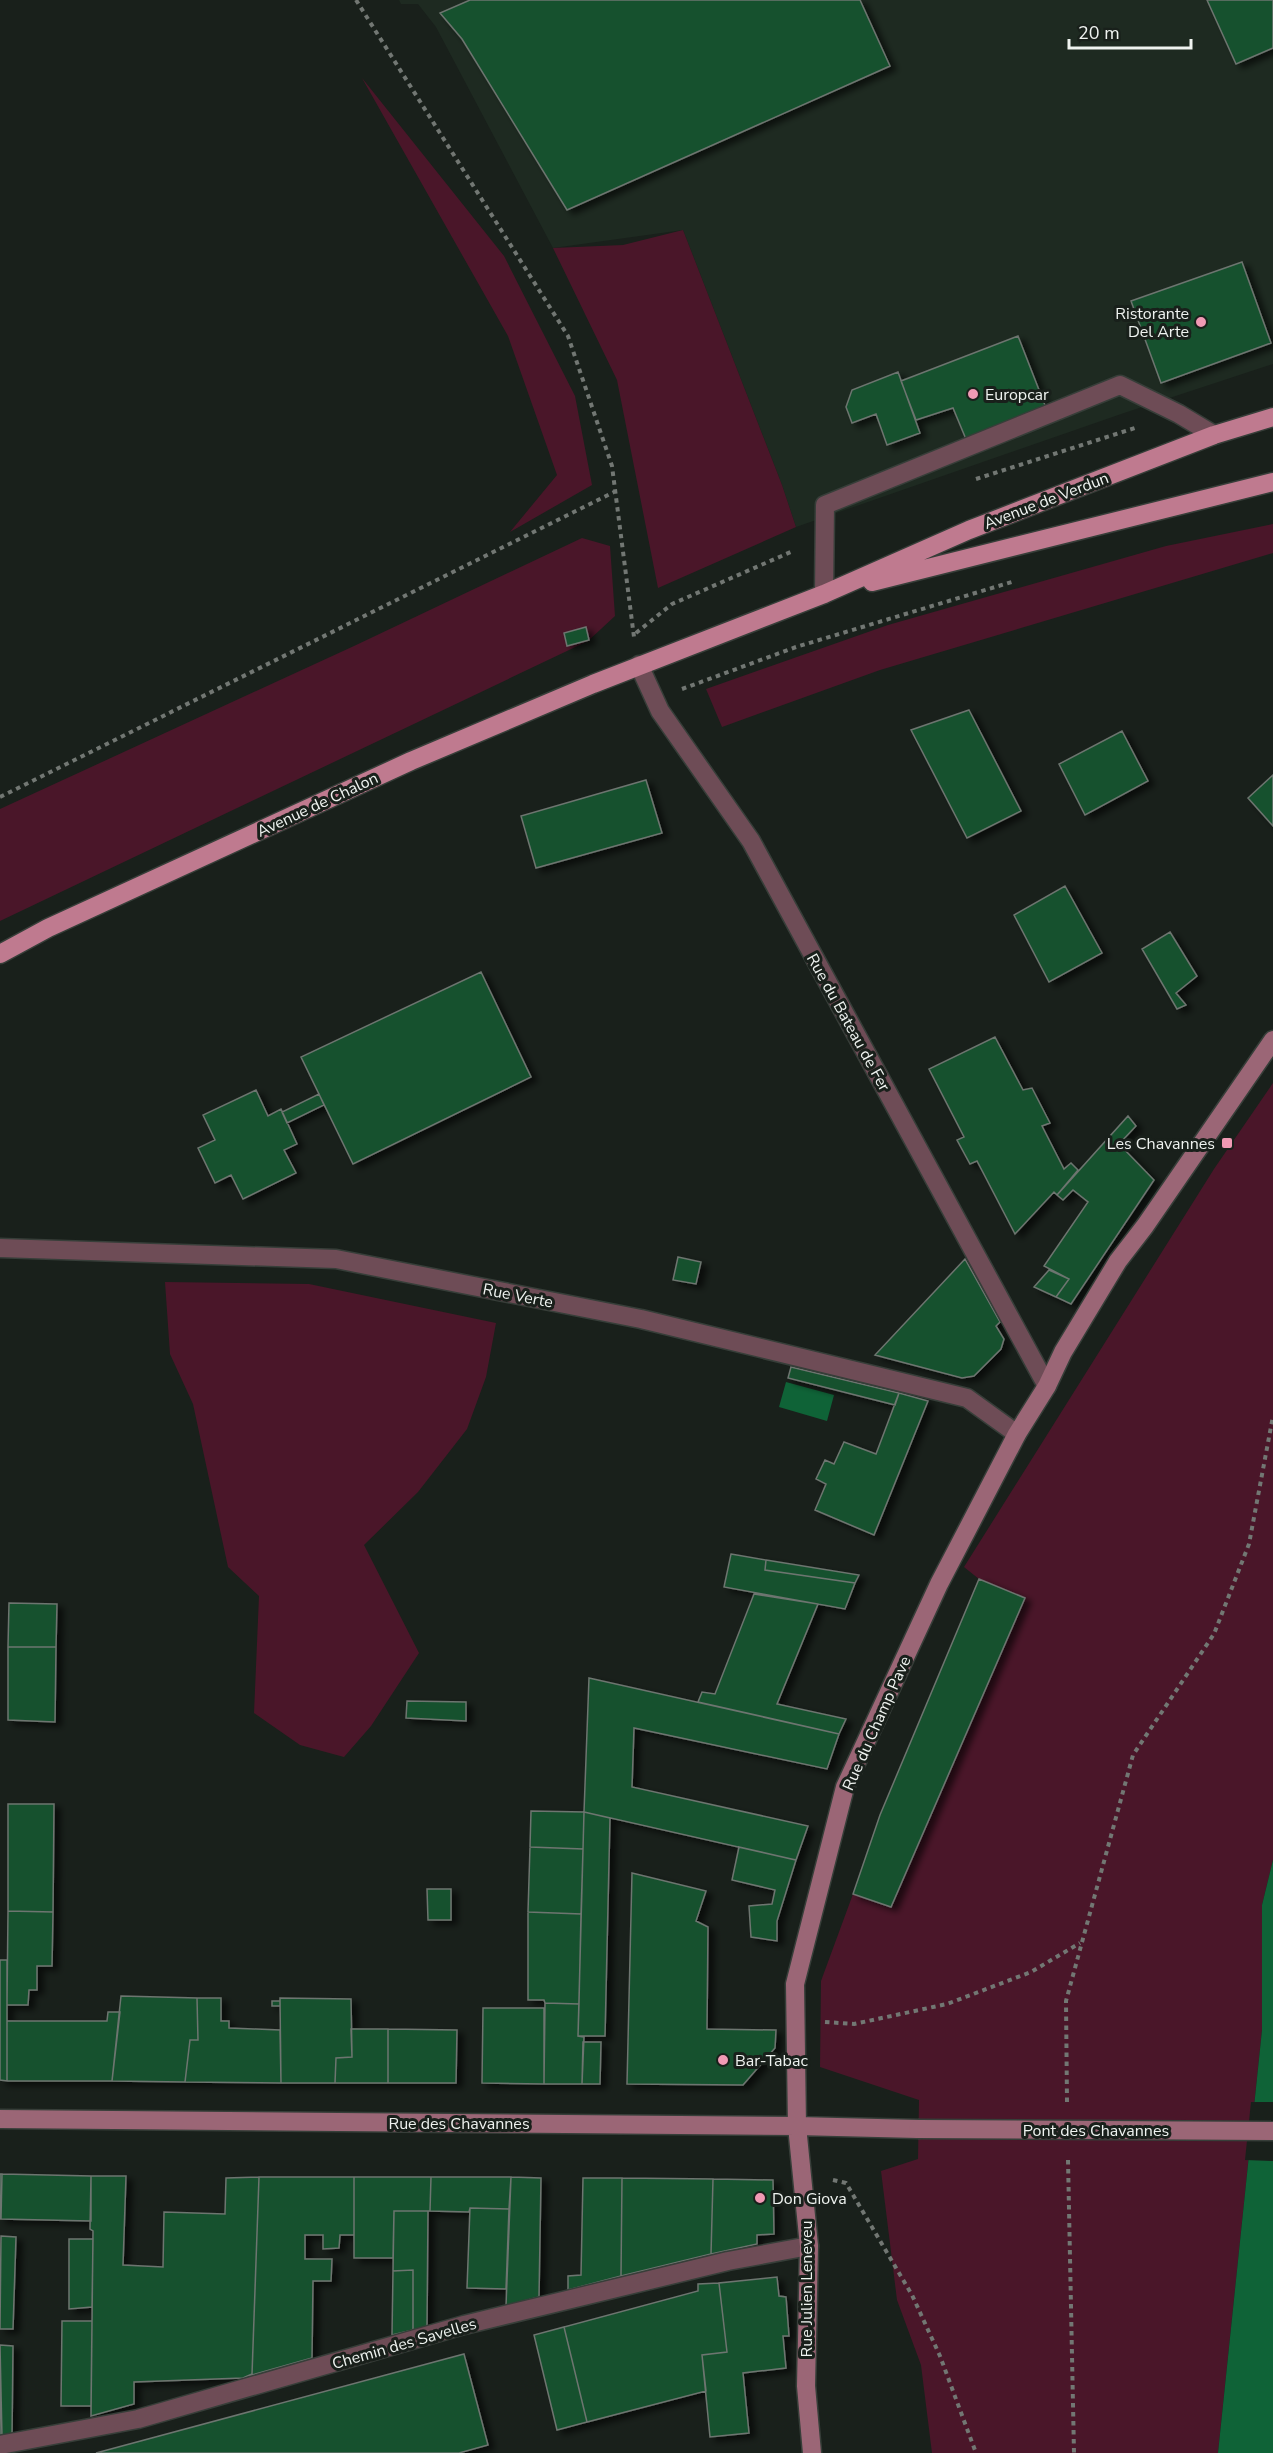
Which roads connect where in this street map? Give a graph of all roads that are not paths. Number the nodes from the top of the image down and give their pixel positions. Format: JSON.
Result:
{"nodes":[{"id":1,"x":1273,"y":417,"type":"edge"},
{"id":2,"x":1214,"y":435,"type":"junction"},
{"id":3,"x":1273,"y":482,"type":"edge"},
{"id":4,"x":824,"y":594,"type":"junction"},
{"id":5,"x":639,"y":665,"type":"junction"},
{"id":6,"x":0,"y":954,"type":"edge"},
{"id":7,"x":1273,"y":1040,"type":"edge"},
{"id":8,"x":0,"y":1248,"type":"edge"},
{"id":9,"x":1047,"y":1386,"type":"junction"},
{"id":10,"x":1017,"y":1434,"type":"junction"},
{"id":11,"x":0,"y":2118,"type":"edge"},
{"id":12,"x":797,"y":2126,"type":"junction"},
{"id":13,"x":918,"y":2129,"type":"joint"},
{"id":14,"x":1273,"y":2131,"type":"edge"},
{"id":15,"x":809,"y":2246,"type":"junction"},
{"id":16,"x":0,"y":2445,"type":"edge"},
{"id":17,"x":812,"y":2453,"type":"edge"}],
"edges":[{"from":1,"to":2,"type":"main road","name":"Avenue de Verdun"},
{"from":2,"to":4,"type":"main road","name":"Avenue de Verdun"},
{"from":2,"to":4,"type":"street"},
{"from":3,"to":4,"type":"main road","name":"Avenue de Verdun"},
{"from":4,"to":5,"type":"main road","name":"Avenue de Verdun"},
{"from":5,"to":6,"type":"main road","name":"Avenue de Chalon"},
{"from":5,"to":9,"type":"street","name":"Rue du Bateau de Fer"},
{"from":7,"to":9,"type":"street","name":"Rue du Champ Pave"},
{"from":8,"to":10,"type":"street","name":"Rue Verte"},
{"from":9,"to":10,"type":"street","name":"Rue du Champ Pave"},
{"from":10,"to":12,"type":"street","name":"Rue du Champ Pave"},
{"from":11,"to":12,"type":"street","name":"Rue des Chavannes"},
{"from":12,"to":13,"type":"street","name":"Rue des Chavannes"},
{"from":12,"to":15,"type":"street","name":"Rue Julien Leneveu"},
{"from":13,"to":14,"type":"street","name":"Pont des Chavannes","bridge":true},
{"from":15,"to":16,"type":"street","name":"Chemin des Savelles"},
{"from":15,"to":17,"type":"street","name":"Rue Julien Leneveu"}]}
